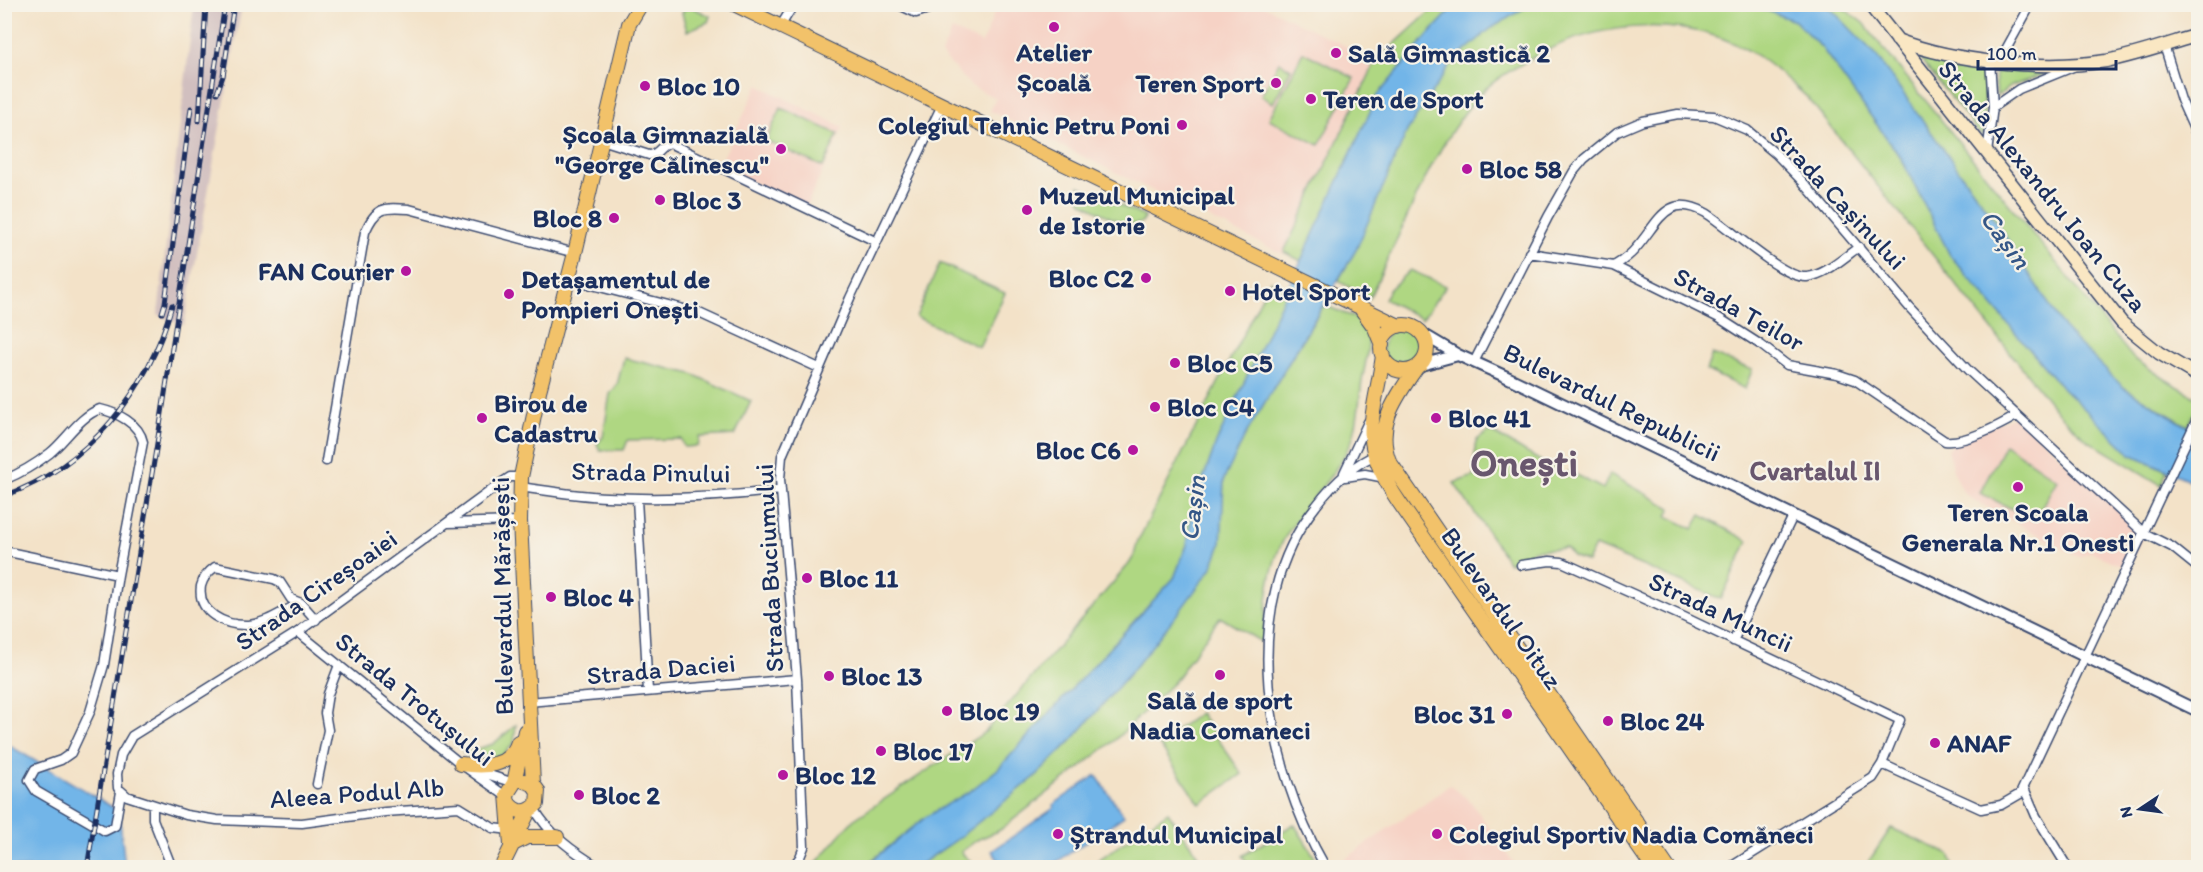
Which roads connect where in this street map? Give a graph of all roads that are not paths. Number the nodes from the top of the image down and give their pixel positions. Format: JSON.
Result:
{"nodes":[{"id":1,"x":627,"y":4,"type":"edge"},
{"id":2,"x":641,"y":4,"type":"edge"},
{"id":3,"x":734,"y":4,"type":"edge"},
{"id":4,"x":794,"y":4,"type":"edge"},
{"id":5,"x":897,"y":4,"type":"edge"},
{"id":6,"x":943,"y":4,"type":"edge"},
{"id":7,"x":1869,"y":4,"type":"edge"},
{"id":8,"x":2031,"y":4,"type":"edge"},
{"id":9,"x":629,"y":24,"type":"junction"},
{"id":10,"x":780,"y":27,"type":"junction"},
{"id":11,"x":2199,"y":35,"type":"edge"},
{"id":12,"x":1896,"y":40,"type":"junction"},
{"id":13,"x":2164,"y":45,"type":"junction"},
{"id":14,"x":1995,"y":61,"type":"junction"},
{"id":15,"x":2084,"y":63,"type":"junction"},
{"id":16,"x":942,"y":105,"type":"junction"},
{"id":17,"x":1993,"y":107,"type":"junction"},
{"id":18,"x":2199,"y":138,"type":"edge"},
{"id":19,"x":602,"y":140,"type":"junction"},
{"id":20,"x":1987,"y":153,"type":"junction"},
{"id":21,"x":877,"y":242,"type":"junction"},
{"id":22,"x":1858,"y":247,"type":"junction"},
{"id":23,"x":575,"y":253,"type":"junction"},
{"id":24,"x":1529,"y":253,"type":"junction"},
{"id":25,"x":1614,"y":266,"type":"junction"},
{"id":26,"x":569,"y":279,"type":"junction"},
{"id":27,"x":1361,"y":308,"type":"junction"},
{"id":28,"x":1399,"y":326,"type":"junction"},
{"id":29,"x":1421,"y":333,"type":"junction"},
{"id":30,"x":1382,"y":350,"type":"junction"},
{"id":31,"x":1458,"y":355,"type":"junction"},
{"id":32,"x":1474,"y":362,"type":"junction"},
{"id":33,"x":1418,"y":367,"type":"junction"},
{"id":34,"x":819,"y":368,"type":"junction"},
{"id":35,"x":2199,"y":376,"type":"edge"},
{"id":36,"x":1371,"y":415,"type":"junction"},
{"id":37,"x":2016,"y":416,"type":"junction"},
{"id":38,"x":2199,"y":417,"type":"edge"},
{"id":39,"x":1380,"y":453,"type":"junction"},
{"id":40,"x":326,"y":461,"type":"dead end"},
{"id":41,"x":1385,"y":478,"type":"junction"},
{"id":42,"x":1341,"y":479,"type":"junction"},
{"id":43,"x":4,"y":480,"type":"edge"},
{"id":44,"x":521,"y":482,"type":"junction"},
{"id":45,"x":782,"y":490,"type":"junction"},
{"id":46,"x":1409,"y":490,"type":"junction"},
{"id":47,"x":1396,"y":497,"type":"junction"},
{"id":48,"x":637,"y":498,"type":"junction"},
{"id":49,"x":1793,"y":516,"type":"junction"},
{"id":50,"x":520,"y":521,"type":"junction"},
{"id":51,"x":448,"y":523,"type":"junction"},
{"id":52,"x":2144,"y":533,"type":"junction"},
{"id":53,"x":4,"y":551,"type":"edge"},
{"id":54,"x":1521,"y":565,"type":"dead end"},
{"id":55,"x":2199,"y":568,"type":"edge"},
{"id":56,"x":118,"y":575,"type":"junction"},
{"id":57,"x":301,"y":603,"type":"junction"},
{"id":58,"x":316,"y":620,"type":"junction"},
{"id":59,"x":298,"y":632,"type":"junction"},
{"id":60,"x":1512,"y":640,"type":"junction"},
{"id":61,"x":1733,"y":640,"type":"junction"},
{"id":62,"x":1500,"y":648,"type":"junction"},
{"id":63,"x":2086,"y":657,"type":"junction"},
{"id":64,"x":339,"y":665,"type":"junction"},
{"id":65,"x":797,"y":680,"type":"junction"},
{"id":66,"x":648,"y":691,"type":"junction"},
{"id":67,"x":528,"y":702,"type":"junction"},
{"id":68,"x":2199,"y":711,"type":"edge"},
{"id":69,"x":529,"y":717,"type":"junction"},
{"id":70,"x":1882,"y":764,"type":"junction"},
{"id":71,"x":466,"y":766,"type":"junction"},
{"id":72,"x":514,"y":783,"type":"junction"},
{"id":73,"x":317,"y":784,"type":"dead end"},
{"id":74,"x":532,"y":784,"type":"junction"},
{"id":75,"x":2024,"y":788,"type":"junction"},
{"id":76,"x":121,"y":792,"type":"junction"},
{"id":77,"x":508,"y":800,"type":"junction"},
{"id":78,"x":153,"y":806,"type":"junction"},
{"id":79,"x":531,"y":809,"type":"junction"},
{"id":80,"x":510,"y":830,"type":"junction"},
{"id":81,"x":557,"y":837,"type":"junction"},
{"id":82,"x":511,"y":845,"type":"junction"},
{"id":83,"x":172,"y":867,"type":"edge"},
{"id":84,"x":501,"y":867,"type":"edge"},
{"id":85,"x":600,"y":867,"type":"edge"},
{"id":86,"x":792,"y":867,"type":"edge"},
{"id":87,"x":1326,"y":867,"type":"edge"},
{"id":88,"x":1653,"y":867,"type":"edge"},
{"id":89,"x":1668,"y":867,"type":"edge"},
{"id":90,"x":1729,"y":867,"type":"edge"},
{"id":91,"x":2068,"y":867,"type":"edge"}],
"edges":[{"from":1,"to":9,"type":"main road","name":"Bulevardul Mărășești"},
{"from":2,"to":9,"type":"main road","name":"Bulevardul Mărășești"},
{"from":3,"to":10,"type":"main road"},
{"from":4,"to":10,"type":"street"},
{"from":5,"to":6,"type":"street"},
{"from":7,"to":12,"type":"main road","name":"Strada Alexandru Ioan Cuza"},
{"from":8,"to":14,"type":"street"},
{"from":9,"to":19,"type":"main road","name":"Bulevardul Mărășești"},
{"from":10,"to":16,"type":"main road"},
{"from":11,"to":13,"type":"main road"},
{"from":12,"to":14,"type":"main road"},
{"from":12,"to":20,"type":"main road","name":"Strada Alexandru Ioan Cuza"},
{"from":13,"to":15,"type":"main road"},
{"from":13,"to":18,"type":"street"},
{"from":14,"to":15,"type":"main road"},
{"from":14,"to":17,"type":"street"},
{"from":15,"to":17,"type":"street"},
{"from":16,"to":21,"type":"street","name":"Strada Buciumului"},
{"from":16,"to":27,"type":"main road"},
{"from":17,"to":20,"type":"street"},
{"from":19,"to":21,"type":"street"},
{"from":19,"to":23,"type":"main road","name":"Bulevardul Mărășești"},
{"from":20,"to":35,"type":"main road","name":"Strada Alexandru Ioan Cuza"},
{"from":21,"to":34,"type":"street","name":"Strada Buciumului"},
{"from":22,"to":24,"type":"street","name":"Strada Cașinului"},
{"from":22,"to":25,"type":"street"},
{"from":22,"to":37,"type":"street","name":"Strada Cașinului"},
{"from":23,"to":26,"type":"main road","name":"Bulevardul Mărășești"},
{"from":23,"to":40,"type":"street"},
{"from":24,"to":25,"type":"street","name":"Strada Teilor"},
{"from":24,"to":32,"type":"street","name":"Strada Cașinului"},
{"from":25,"to":37,"type":"street","name":"Strada Teilor"},
{"from":26,"to":34,"type":"street"},
{"from":26,"to":44,"type":"main road","name":"Bulevardul Mărășești"},
{"from":27,"to":28,"type":"main road"},
{"from":27,"to":30,"type":"main road"},
{"from":28,"to":29,"type":"main road"},
{"from":28,"to":30,"type":"main road"},
{"from":29,"to":31,"type":"street","name":"Bulevardul Republicii"},
{"from":29,"to":33,"type":"main road"},
{"from":30,"to":33,"type":"main road"},
{"from":30,"to":36,"type":"main road","name":"Bulevardul Oituz"},
{"from":31,"to":32,"type":"street","name":"Bulevardul Republicii"},
{"from":31,"to":33,"type":"street"},
{"from":32,"to":49,"type":"street","name":"Bulevardul Republicii"},
{"from":33,"to":39,"type":"main road","name":"Bulevardul Oituz"},
{"from":34,"to":45,"type":"street","name":"Strada Buciumului"},
{"from":36,"to":39,"type":"main road","name":"Bulevardul Oituz"},
{"from":36,"to":42,"type":"street"},
{"from":37,"to":52,"type":"street","name":"Strada Cașinului"},
{"from":38,"to":52,"type":"street"},
{"from":39,"to":41,"type":"main road","name":"Bulevardul Oituz"},
{"from":39,"to":42,"type":"street"},
{"from":39,"to":46,"type":"main road","name":"Bulevardul Oituz"},
{"from":41,"to":42,"type":"street"},
{"from":41,"to":47,"type":"main road","name":"Bulevardul Oituz"},
{"from":42,"to":87,"type":"street"},
{"from":43,"to":56,"type":"street"},
{"from":44,"to":48,"type":"street","name":"Strada Pinului"},
{"from":44,"to":50,"type":"main road","name":"Bulevardul Mărășești"},
{"from":44,"to":51,"type":"street","name":"Strada Cireșoaiei"},
{"from":45,"to":48,"type":"street","name":"Strada Pinului"},
{"from":45,"to":65,"type":"street","name":"Strada Buciumului"},
{"from":46,"to":47,"type":"main road"},
{"from":46,"to":60,"type":"main road","name":"Bulevardul Oituz"},
{"from":47,"to":62,"type":"main road","name":"Bulevardul Oituz"},
{"from":48,"to":66,"type":"street"},
{"from":49,"to":61,"type":"street"},
{"from":49,"to":63,"type":"street","name":"Bulevardul Republicii"},
{"from":50,"to":51,"type":"street"},
{"from":50,"to":67,"type":"main road","name":"Bulevardul Mărășești"},
{"from":51,"to":58,"type":"street","name":"Strada Cireșoaiei"},
{"from":52,"to":55,"type":"street","name":"Strada Cașinului"},
{"from":52,"to":63,"type":"street"},
{"from":53,"to":56,"type":"street"},
{"from":54,"to":61,"type":"street","name":"Strada Muncii"},
{"from":56,"to":76,"type":"street"},
{"from":57,"to":57,"type":"street"},
{"from":57,"to":58,"type":"street"},
{"from":58,"to":59,"type":"street","name":"Strada Cireșoaiei"},
{"from":59,"to":64,"type":"street","name":"Strada Trotușului"},
{"from":59,"to":76,"type":"street","name":"Strada Cireșoaiei"},
{"from":60,"to":62,"type":"street","name":"Bulevardul Oituz"},
{"from":60,"to":89,"type":"main road","name":"Bulevardul Oituz"},
{"from":61,"to":70,"type":"street","name":"Strada Muncii"},
{"from":62,"to":88,"type":"main road","name":"Bulevardul Oituz"},
{"from":63,"to":68,"type":"street","name":"Bulevardul Republicii"},
{"from":63,"to":75,"type":"street"},
{"from":64,"to":71,"type":"street","name":"Strada Trotușului"},
{"from":64,"to":73,"type":"street"},
{"from":65,"to":66,"type":"street","name":"Strada Daciei"},
{"from":65,"to":86,"type":"street","name":"Strada Buciumului"},
{"from":66,"to":67,"type":"street","name":"Strada Daciei"},
{"from":67,"to":69,"type":"main road","name":"Bulevardul Mărășești"},
{"from":67,"to":71,"type":"main road"},
{"from":69,"to":72,"type":"main road"},
{"from":69,"to":74,"type":"main road","name":"Bulevardul Mărășești"},
{"from":70,"to":75,"type":"street"},
{"from":70,"to":90,"type":"street"},
{"from":71,"to":72,"type":"street"},
{"from":71,"to":77,"type":"street","name":"Strada Trotușului"},
{"from":72,"to":74,"type":"main road"},
{"from":72,"to":77,"type":"main road"},
{"from":74,"to":79,"type":"main road"},
{"from":75,"to":91,"type":"street"},
{"from":76,"to":78,"type":"street","name":"Aleea Podul Alb"},
{"from":77,"to":79,"type":"main road"},
{"from":77,"to":80,"type":"main road"},
{"from":78,"to":80,"type":"street","name":"Aleea Podul Alb"},
{"from":78,"to":83,"type":"street"},
{"from":79,"to":81,"type":"street"},
{"from":79,"to":82,"type":"main road"},
{"from":80,"to":82,"type":"main road"},
{"from":81,"to":82,"type":"main road"},
{"from":81,"to":85,"type":"street"},
{"from":82,"to":84,"type":"main road"}]}
